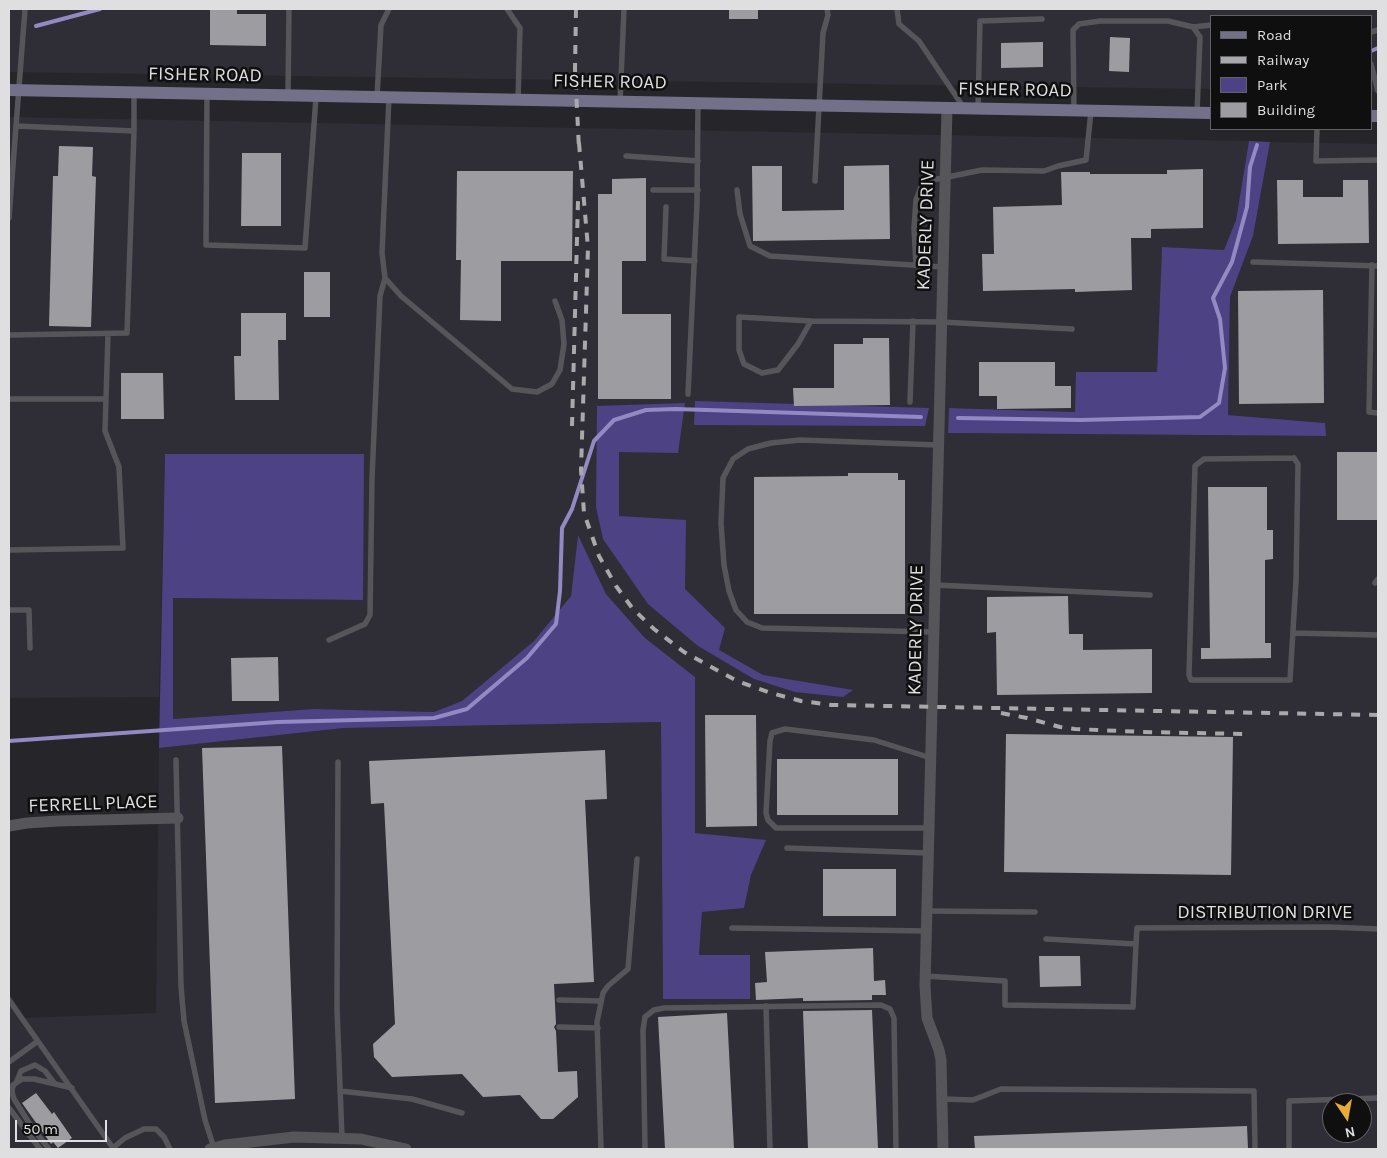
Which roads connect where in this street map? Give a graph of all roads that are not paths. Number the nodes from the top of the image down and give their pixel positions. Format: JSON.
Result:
{"nodes":[{"id":1,"x":289,"y":9,"type":"edge"},
{"id":2,"x":389,"y":9,"type":"edge"},
{"id":3,"x":508,"y":9,"type":"edge"},
{"id":4,"x":624,"y":9,"type":"edge"},
{"id":5,"x":827,"y":9,"type":"edge"},
{"id":6,"x":897,"y":9,"type":"edge"},
{"id":7,"x":25,"y":10,"type":"edge"},
{"id":8,"x":1042,"y":19,"type":"dead end"},
{"id":9,"x":1210,"y":26,"type":"edge"},
{"id":10,"x":1193,"y":27,"type":"junction"},
{"id":11,"x":1372,"y":68,"type":"edge"},
{"id":12,"x":14,"y":90,"type":"edge"},
{"id":13,"x":134,"y":92,"type":"junction"},
{"id":14,"x":1378,"y":92,"type":"edge"},
{"id":15,"x":207,"y":93,"type":"junction"},
{"id":16,"x":288,"y":95,"type":"junction"},
{"id":17,"x":316,"y":95,"type":"junction"},
{"id":18,"x":383,"y":97,"type":"junction"},
{"id":19,"x":518,"y":100,"type":"junction"},
{"id":20,"x":620,"y":102,"type":"junction"},
{"id":21,"x":698,"y":103,"type":"junction"},
{"id":22,"x":818,"y":106,"type":"junction"},
{"id":23,"x":947,"y":108,"type":"junction"},
{"id":24,"x":964,"y":108,"type":"junction"},
{"id":25,"x":978,"y":108,"type":"junction"},
{"id":26,"x":1074,"y":110,"type":"junction"},
{"id":27,"x":1091,"y":111,"type":"junction"},
{"id":28,"x":1197,"y":113,"type":"junction"},
{"id":29,"x":1210,"y":113,"type":"edge"},
{"id":30,"x":16,"y":126,"type":"junction"},
{"id":31,"x":1317,"y":130,"type":"edge"},
{"id":32,"x":134,"y":131,"type":"junction"},
{"id":33,"x":626,"y":156,"type":"dead end"},
{"id":34,"x":1378,"y":160,"type":"edge"},
{"id":35,"x":698,"y":161,"type":"junction"},
{"id":36,"x":945,"y":178,"type":"junction"},
{"id":37,"x":815,"y":181,"type":"dead end"},
{"id":38,"x":653,"y":190,"type":"dead end"},
{"id":39,"x":698,"y":190,"type":"junction"},
{"id":40,"x":737,"y":190,"type":"dead end"},
{"id":41,"x":666,"y":207,"type":"dead end"},
{"id":42,"x":9,"y":218,"type":"edge"},
{"id":43,"x":695,"y":261,"type":"junction"},
{"id":44,"x":1253,"y":262,"type":"dead end"},
{"id":45,"x":916,"y":265,"type":"junction"},
{"id":46,"x":1375,"y":266,"type":"edge"},
{"id":47,"x":943,"y":267,"type":"junction"},
{"id":48,"x":385,"y":278,"type":"junction"},
{"id":49,"x":555,"y":301,"type":"dead end"},
{"id":50,"x":811,"y":321,"type":"junction"},
{"id":51,"x":912,"y":322,"type":"junction"},
{"id":52,"x":941,"y":322,"type":"junction"},
{"id":53,"x":1072,"y":329,"type":"dead end"},
{"id":54,"x":108,"y":334,"type":"junction"},
{"id":55,"x":9,"y":336,"type":"edge"},
{"id":56,"x":688,"y":394,"type":"dead end"},
{"id":57,"x":9,"y":399,"type":"edge"},
{"id":58,"x":106,"y":400,"type":"junction"},
{"id":59,"x":910,"y":402,"type":"dead end"},
{"id":60,"x":1378,"y":413,"type":"edge"},
{"id":61,"x":938,"y":444,"type":"junction"},
{"id":62,"x":9,"y":550,"type":"edge"},
{"id":63,"x":935,"y":585,"type":"junction"},
{"id":64,"x":1150,"y":595,"type":"dead end"},
{"id":65,"x":9,"y":610,"type":"edge"},
{"id":66,"x":934,"y":632,"type":"junction"},
{"id":67,"x":1293,"y":633,"type":"junction"},
{"id":68,"x":1378,"y":635,"type":"edge"},
{"id":69,"x":328,"y":640,"type":"dead end"},
{"id":70,"x":30,"y":648,"type":"dead end"},
{"id":71,"x":931,"y":758,"type":"junction"},
{"id":72,"x":176,"y":760,"type":"dead end"},
{"id":73,"x":338,"y":762,"type":"dead end"},
{"id":74,"x":178,"y":818,"type":"junction"},
{"id":75,"x":9,"y":826,"type":"edge"},
{"id":76,"x":929,"y":828,"type":"junction"},
{"id":77,"x":787,"y":848,"type":"dead end"},
{"id":78,"x":928,"y":853,"type":"junction"},
{"id":79,"x":637,"y":859,"type":"dead end"},
{"id":80,"x":926,"y":911,"type":"junction"},
{"id":81,"x":1035,"y":912,"type":"dead end"},
{"id":82,"x":732,"y":928,"type":"dead end"},
{"id":83,"x":1378,"y":929,"type":"edge"},
{"id":84,"x":926,"y":931,"type":"junction"},
{"id":85,"x":1046,"y":939,"type":"dead end"},
{"id":86,"x":1136,"y":944,"type":"junction"},
{"id":87,"x":925,"y":976,"type":"junction"},
{"id":88,"x":9,"y":1000,"type":"edge"},
{"id":89,"x":559,"y":1000,"type":"dead end"},
{"id":90,"x":601,"y":1001,"type":"junction"},
{"id":91,"x":766,"y":1006,"type":"junction"},
{"id":92,"x":11,"y":1009,"type":"edge"},
{"id":93,"x":559,"y":1027,"type":"dead end"},
{"id":94,"x":598,"y":1028,"type":"junction"},
{"id":95,"x":38,"y":1041,"type":"junction"},
{"id":96,"x":9,"y":1062,"type":"edge"},
{"id":97,"x":16,"y":1083,"type":"junction"},
{"id":98,"x":55,"y":1084,"type":"junction"},
{"id":99,"x":72,"y":1088,"type":"junction"},
{"id":100,"x":340,"y":1091,"type":"junction"},
{"id":101,"x":1378,"y":1098,"type":"edge"},
{"id":102,"x":942,"y":1099,"type":"junction"},
{"id":103,"x":9,"y":1108,"type":"edge"},
{"id":104,"x":462,"y":1114,"type":"dead end"},
{"id":105,"x":342,"y":1138,"type":"junction"},
{"id":106,"x":40,"y":1149,"type":"edge"},
{"id":107,"x":49,"y":1149,"type":"edge"},
{"id":108,"x":113,"y":1149,"type":"edge"},
{"id":109,"x":170,"y":1149,"type":"edge"},
{"id":110,"x":212,"y":1149,"type":"edge"},
{"id":111,"x":406,"y":1149,"type":"edge"},
{"id":112,"x":601,"y":1149,"type":"edge"},
{"id":113,"x":645,"y":1149,"type":"edge"},
{"id":114,"x":770,"y":1149,"type":"edge"},
{"id":115,"x":896,"y":1149,"type":"edge"},
{"id":116,"x":943,"y":1149,"type":"edge"},
{"id":117,"x":1255,"y":1149,"type":"edge"},
{"id":118,"x":1290,"y":1149,"type":"edge"}],
"edges":[{"from":1,"to":16,"type":"lane"},
{"from":2,"to":18,"type":"lane"},
{"from":3,"to":19,"type":"lane"},
{"from":4,"to":20,"type":"lane"},
{"from":5,"to":22,"type":"lane"},
{"from":6,"to":24,"type":"lane"},
{"from":7,"to":12,"type":"lane"},
{"from":8,"to":25,"type":"lane"},
{"from":9,"to":10,"type":"lane"},
{"from":10,"to":26,"type":"lane"},
{"from":10,"to":28,"type":"lane"},
{"from":11,"to":14,"type":"lane"},
{"from":12,"to":13,"type":"main road","name":"FISHER ROAD"},
{"from":12,"to":30,"type":"lane"},
{"from":13,"to":15,"type":"main road","name":"FISHER ROAD"},
{"from":13,"to":32,"type":"lane"},
{"from":15,"to":16,"type":"main road","name":"FISHER ROAD"},
{"from":15,"to":17,"type":"lane"},
{"from":16,"to":17,"type":"main road","name":"FISHER ROAD"},
{"from":17,"to":18,"type":"main road","name":"FISHER ROAD"},
{"from":18,"to":19,"type":"main road","name":"FISHER ROAD"},
{"from":18,"to":48,"type":"lane"},
{"from":19,"to":20,"type":"main road","name":"FISHER ROAD"},
{"from":20,"to":21,"type":"main road","name":"FISHER ROAD"},
{"from":21,"to":22,"type":"main road","name":"FISHER ROAD"},
{"from":21,"to":35,"type":"lane"},
{"from":22,"to":23,"type":"main road","name":"FISHER ROAD"},
{"from":22,"to":37,"type":"lane"},
{"from":23,"to":24,"type":"main road","name":"FISHER ROAD"},
{"from":23,"to":36,"type":"street","name":"KADERLY DRIVE"},
{"from":24,"to":25,"type":"main road","name":"FISHER ROAD"},
{"from":25,"to":26,"type":"main road","name":"FISHER ROAD"},
{"from":26,"to":27,"type":"main road","name":"FISHER ROAD"},
{"from":27,"to":28,"type":"main road","name":"FISHER ROAD"},
{"from":27,"to":36,"type":"lane"},
{"from":28,"to":29,"type":"main road","name":"FISHER ROAD"},
{"from":30,"to":32,"type":"lane"},
{"from":30,"to":42,"type":"lane"},
{"from":31,"to":34,"type":"lane"},
{"from":32,"to":54,"type":"lane"},
{"from":33,"to":35,"type":"lane"},
{"from":35,"to":39,"type":"lane"},
{"from":36,"to":45,"type":"lane"},
{"from":36,"to":47,"type":"street","name":"KADERLY DRIVE"},
{"from":38,"to":39,"type":"lane"},
{"from":39,"to":43,"type":"lane"},
{"from":40,"to":45,"type":"lane"},
{"from":41,"to":43,"type":"lane"},
{"from":43,"to":56,"type":"lane"},
{"from":44,"to":46,"type":"lane"},
{"from":45,"to":47,"type":"lane"},
{"from":46,"to":60,"type":"lane"},
{"from":47,"to":52,"type":"street","name":"KADERLY DRIVE"},
{"from":48,"to":49,"type":"lane"},
{"from":48,"to":69,"type":"lane"},
{"from":50,"to":50,"type":"lane"},
{"from":50,"to":51,"type":"lane"},
{"from":51,"to":52,"type":"lane"},
{"from":51,"to":59,"type":"lane"},
{"from":52,"to":53,"type":"lane"},
{"from":52,"to":61,"type":"street","name":"KADERLY DRIVE"},
{"from":54,"to":55,"type":"lane"},
{"from":54,"to":58,"type":"lane"},
{"from":57,"to":58,"type":"lane"},
{"from":58,"to":62,"type":"lane"},
{"from":61,"to":63,"type":"street","name":"KADERLY DRIVE"},
{"from":61,"to":66,"type":"lane"},
{"from":63,"to":64,"type":"lane"},
{"from":63,"to":66,"type":"street","name":"KADERLY DRIVE"},
{"from":65,"to":70,"type":"lane"},
{"from":66,"to":71,"type":"street","name":"KADERLY DRIVE"},
{"from":67,"to":67,"type":"lane"},
{"from":67,"to":68,"type":"lane"},
{"from":71,"to":76,"type":"street","name":"KADERLY DRIVE"},
{"from":71,"to":76,"type":"lane"},
{"from":72,"to":74,"type":"lane"},
{"from":73,"to":100,"type":"lane"},
{"from":74,"to":75,"type":"street","name":"FERRELL PLACE"},
{"from":74,"to":110,"type":"lane"},
{"from":76,"to":78,"type":"street","name":"KADERLY DRIVE"},
{"from":77,"to":78,"type":"lane"},
{"from":78,"to":80,"type":"street","name":"KADERLY DRIVE"},
{"from":79,"to":90,"type":"lane"},
{"from":80,"to":81,"type":"lane"},
{"from":80,"to":84,"type":"street","name":"KADERLY DRIVE"},
{"from":82,"to":84,"type":"lane"},
{"from":83,"to":86,"type":"lane","name":"DISTRIBUTION DRIVE"},
{"from":84,"to":87,"type":"street","name":"KADERLY DRIVE"},
{"from":85,"to":86,"type":"lane"},
{"from":86,"to":87,"type":"lane"},
{"from":87,"to":102,"type":"street","name":"KADERLY DRIVE"},
{"from":88,"to":92,"type":"lane"},
{"from":89,"to":90,"type":"lane"},
{"from":90,"to":94,"type":"lane"},
{"from":91,"to":113,"type":"lane"},
{"from":91,"to":114,"type":"lane"},
{"from":91,"to":115,"type":"lane"},
{"from":92,"to":95,"type":"lane"},
{"from":93,"to":94,"type":"lane"},
{"from":94,"to":112,"type":"lane"},
{"from":95,"to":96,"type":"lane"},
{"from":95,"to":99,"type":"lane"},
{"from":97,"to":98,"type":"lane"},
{"from":97,"to":98,"type":"lane"},
{"from":97,"to":107,"type":"lane"},
{"from":98,"to":99,"type":"lane"},
{"from":99,"to":108,"type":"lane"},
{"from":100,"to":104,"type":"lane"},
{"from":100,"to":105,"type":"lane"},
{"from":101,"to":118,"type":"lane"},
{"from":102,"to":116,"type":"street","name":"KADERLY DRIVE"},
{"from":102,"to":117,"type":"lane"},
{"from":103,"to":106,"type":"lane"},
{"from":105,"to":110,"type":"street"},
{"from":105,"to":111,"type":"street"},
{"from":108,"to":109,"type":"lane"}]}
